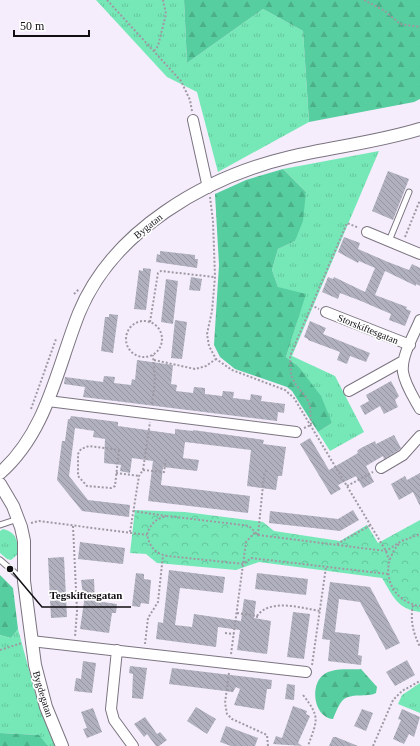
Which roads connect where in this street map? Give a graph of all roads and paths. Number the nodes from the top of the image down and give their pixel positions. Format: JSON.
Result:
{"nodes":[{"id":1,"x":108,"y":0,"type":"edge"},
{"id":2,"x":164,"y":0,"type":"edge"},
{"id":3,"x":364,"y":0,"type":"edge"},
{"id":4,"x":420,"y":27,"type":"edge"},
{"id":5,"x":154,"y":51,"type":"junction"},
{"id":6,"x":193,"y":120,"type":"joint"},
{"id":7,"x":420,"y":129,"type":"edge"},
{"id":8,"x":208,"y":188,"type":"junction"},
{"id":9,"x":409,"y":192,"type":"dead end"},
{"id":10,"x":420,"y":200,"type":"edge"},
{"id":11,"x":367,"y":232,"type":"dead end"},
{"id":12,"x":389,"y":241,"type":"junction"},
{"id":13,"x":401,"y":246,"type":"junction"},
{"id":14,"x":420,"y":254,"type":"edge"},
{"id":15,"x":215,"y":277,"type":"junction"},
{"id":16,"x":326,"y":312,"type":"dead end"},
{"id":17,"x":420,"y":320,"type":"edge"},
{"id":18,"x":150,"y":322,"type":"junction"},
{"id":19,"x":56,"y":339,"type":"dead end"},
{"id":20,"x":410,"y":345,"type":"junction"},
{"id":21,"x":153,"y":355,"type":"junction"},
{"id":22,"x":216,"y":358,"type":"junction"},
{"id":23,"x":154,"y":360,"type":"junction"},
{"id":24,"x":404,"y":361,"type":"junction"},
{"id":25,"x":349,"y":391,"type":"dead end"},
{"id":26,"x":48,"y":401,"type":"junction"},
{"id":27,"x":420,"y":409,"type":"edge"},
{"id":28,"x":31,"y":411,"type":"dead end"},
{"id":29,"x":151,"y":414,"type":"junction"},
{"id":30,"x":296,"y":432,"type":"dead end"},
{"id":31,"x":420,"y":436,"type":"edge"},
{"id":32,"x":166,"y":458,"type":"dead end"},
{"id":33,"x":381,"y":468,"type":"joint"},
{"id":34,"x":267,"y":469,"type":"dead end"},
{"id":35,"x":143,"y":470,"type":"junction"},
{"id":36,"x":0,"y":473,"type":"edge"},
{"id":37,"x":116,"y":473,"type":"junction"},
{"id":38,"x":139,"y":476,"type":"junction"},
{"id":39,"x":0,"y":484,"type":"edge"},
{"id":40,"x":347,"y":486,"type":"junction"},
{"id":41,"x":133,"y":511,"type":"junction"},
{"id":42,"x":169,"y":516,"type":"junction"},
{"id":43,"x":20,"y":522,"type":"junction"},
{"id":44,"x":0,"y":525,"type":"edge"},
{"id":45,"x":371,"y":525,"type":"junction"},
{"id":46,"x":73,"y":526,"type":"junction"},
{"id":47,"x":130,"y":532,"type":"junction"},
{"id":48,"x":256,"y":534,"type":"junction"},
{"id":49,"x":420,"y":534,"type":"edge"},
{"id":50,"x":147,"y":535,"type":"junction"},
{"id":51,"x":403,"y":540,"type":"junction"},
{"id":52,"x":337,"y":544,"type":"junction"},
{"id":53,"x":386,"y":551,"type":"junction"},
{"id":54,"x":163,"y":555,"type":"junction"},
{"id":55,"x":0,"y":560,"type":"edge"},
{"id":56,"x":389,"y":560,"type":"junction"},
{"id":57,"x":244,"y":564,"type":"junction"},
{"id":58,"x":326,"y":567,"type":"junction"},
{"id":59,"x":388,"y":574,"type":"junction"},
{"id":60,"x":24,"y":581,"type":"junction"},
{"id":61,"x":413,"y":605,"type":"junction"},
{"id":62,"x":420,"y":606,"type":"edge"},
{"id":63,"x":320,"y":611,"type":"junction"},
{"id":64,"x":237,"y":613,"type":"dead end"},
{"id":65,"x":225,"y":633,"type":"dead end"},
{"id":66,"x":234,"y":634,"type":"dead end"},
{"id":67,"x":31,"y":641,"type":"junction"},
{"id":68,"x":74,"y":645,"type":"junction"},
{"id":69,"x":420,"y":646,"type":"edge"},
{"id":70,"x":0,"y":650,"type":"edge"},
{"id":71,"x":117,"y":650,"type":"junction"},
{"id":72,"x":144,"y":653,"type":"junction"},
{"id":73,"x":309,"y":672,"type":"joint"},
{"id":74,"x":420,"y":681,"type":"edge"},
{"id":75,"x":227,"y":690,"type":"dead end"},
{"id":76,"x":234,"y":690,"type":"dead end"},
{"id":77,"x":303,"y":695,"type":"dead end"},
{"id":78,"x":62,"y":746,"type":"edge"},
{"id":79,"x":133,"y":746,"type":"edge"},
{"id":80,"x":308,"y":746,"type":"edge"},
{"id":81,"x":373,"y":746,"type":"edge"}],
"edges":[{"from":1,"to":5,"type":"path"},
{"from":2,"to":5,"type":"path"},
{"from":3,"to":4,"type":"path"},
{"from":5,"to":6,"type":"path"},
{"from":6,"to":8,"type":"street"},
{"from":7,"to":8,"type":"street","name":"Bygatan"},
{"from":8,"to":15,"type":"path"},
{"from":8,"to":26,"type":"street","name":"Bygatan"},
{"from":9,"to":12,"type":"lane"},
{"from":10,"to":13,"type":"path"},
{"from":11,"to":12,"type":"street"},
{"from":12,"to":13,"type":"street"},
{"from":13,"to":14,"type":"street"},
{"from":15,"to":18,"type":"path"},
{"from":15,"to":22,"type":"path"},
{"from":16,"to":20,"type":"street","name":"Storskiftesgatan"},
{"from":17,"to":20,"type":"street","name":"Storskiftesgatan"},
{"from":18,"to":21,"type":"path"},
{"from":18,"to":21,"type":"path"},
{"from":19,"to":28,"type":"path"},
{"from":20,"to":24,"type":"street","name":"Storskiftesgatan"},
{"from":21,"to":23,"type":"path"},
{"from":22,"to":23,"type":"path"},
{"from":22,"to":40,"type":"path"},
{"from":23,"to":29,"type":"path"},
{"from":24,"to":25,"type":"street"},
{"from":24,"to":27,"type":"street","name":"Storskiftesgatan"},
{"from":26,"to":29,"type":"street"},
{"from":26,"to":36,"type":"street","name":"Bygatan"},
{"from":29,"to":30,"type":"street"},
{"from":29,"to":35,"type":"path"},
{"from":31,"to":33,"type":"street"},
{"from":32,"to":35,"type":"path"},
{"from":33,"to":40,"type":"path"},
{"from":34,"to":48,"type":"path"},
{"from":35,"to":38,"type":"path"},
{"from":37,"to":37,"type":"path"},
{"from":37,"to":38,"type":"path"},
{"from":38,"to":41,"type":"path"},
{"from":39,"to":43,"type":"street"},
{"from":40,"to":45,"type":"path"},
{"from":41,"to":42,"type":"path"},
{"from":41,"to":47,"type":"path"},
{"from":42,"to":48,"type":"path"},
{"from":42,"to":50,"type":"path"},
{"from":43,"to":44,"type":"lane"},
{"from":43,"to":46,"type":"path"},
{"from":43,"to":60,"type":"street","name":"Bygdegatan"},
{"from":45,"to":52,"type":"path"},
{"from":45,"to":53,"type":"path"},
{"from":46,"to":47,"type":"path"},
{"from":46,"to":68,"type":"path"},
{"from":47,"to":50,"type":"path"},
{"from":48,"to":52,"type":"path"},
{"from":48,"to":57,"type":"path"},
{"from":49,"to":51,"type":"path"},
{"from":50,"to":54,"type":"path"},
{"from":51,"to":53,"type":"path"},
{"from":51,"to":56,"type":"path"},
{"from":52,"to":53,"type":"path"},
{"from":53,"to":56,"type":"path"},
{"from":54,"to":57,"type":"path"},
{"from":54,"to":72,"type":"path"},
{"from":55,"to":60,"type":"lane"},
{"from":56,"to":59,"type":"path"},
{"from":57,"to":58,"type":"path"},
{"from":58,"to":59,"type":"path"},
{"from":58,"to":63,"type":"path"},
{"from":59,"to":61,"type":"path"},
{"from":60,"to":67,"type":"street","name":"Bygdegatan"},
{"from":61,"to":62,"type":"path"},
{"from":61,"to":69,"type":"path"},
{"from":63,"to":64,"type":"path"},
{"from":63,"to":73,"type":"path"},
{"from":65,"to":66,"type":"path"},
{"from":67,"to":68,"type":"street"},
{"from":67,"to":70,"type":"path"},
{"from":67,"to":78,"type":"street","name":"Bygdegatan"},
{"from":68,"to":71,"type":"street"},
{"from":71,"to":72,"type":"street"},
{"from":71,"to":79,"type":"street"},
{"from":72,"to":73,"type":"street"},
{"from":74,"to":81,"type":"path"},
{"from":75,"to":76,"type":"path"},
{"from":77,"to":80,"type":"path"}]}
